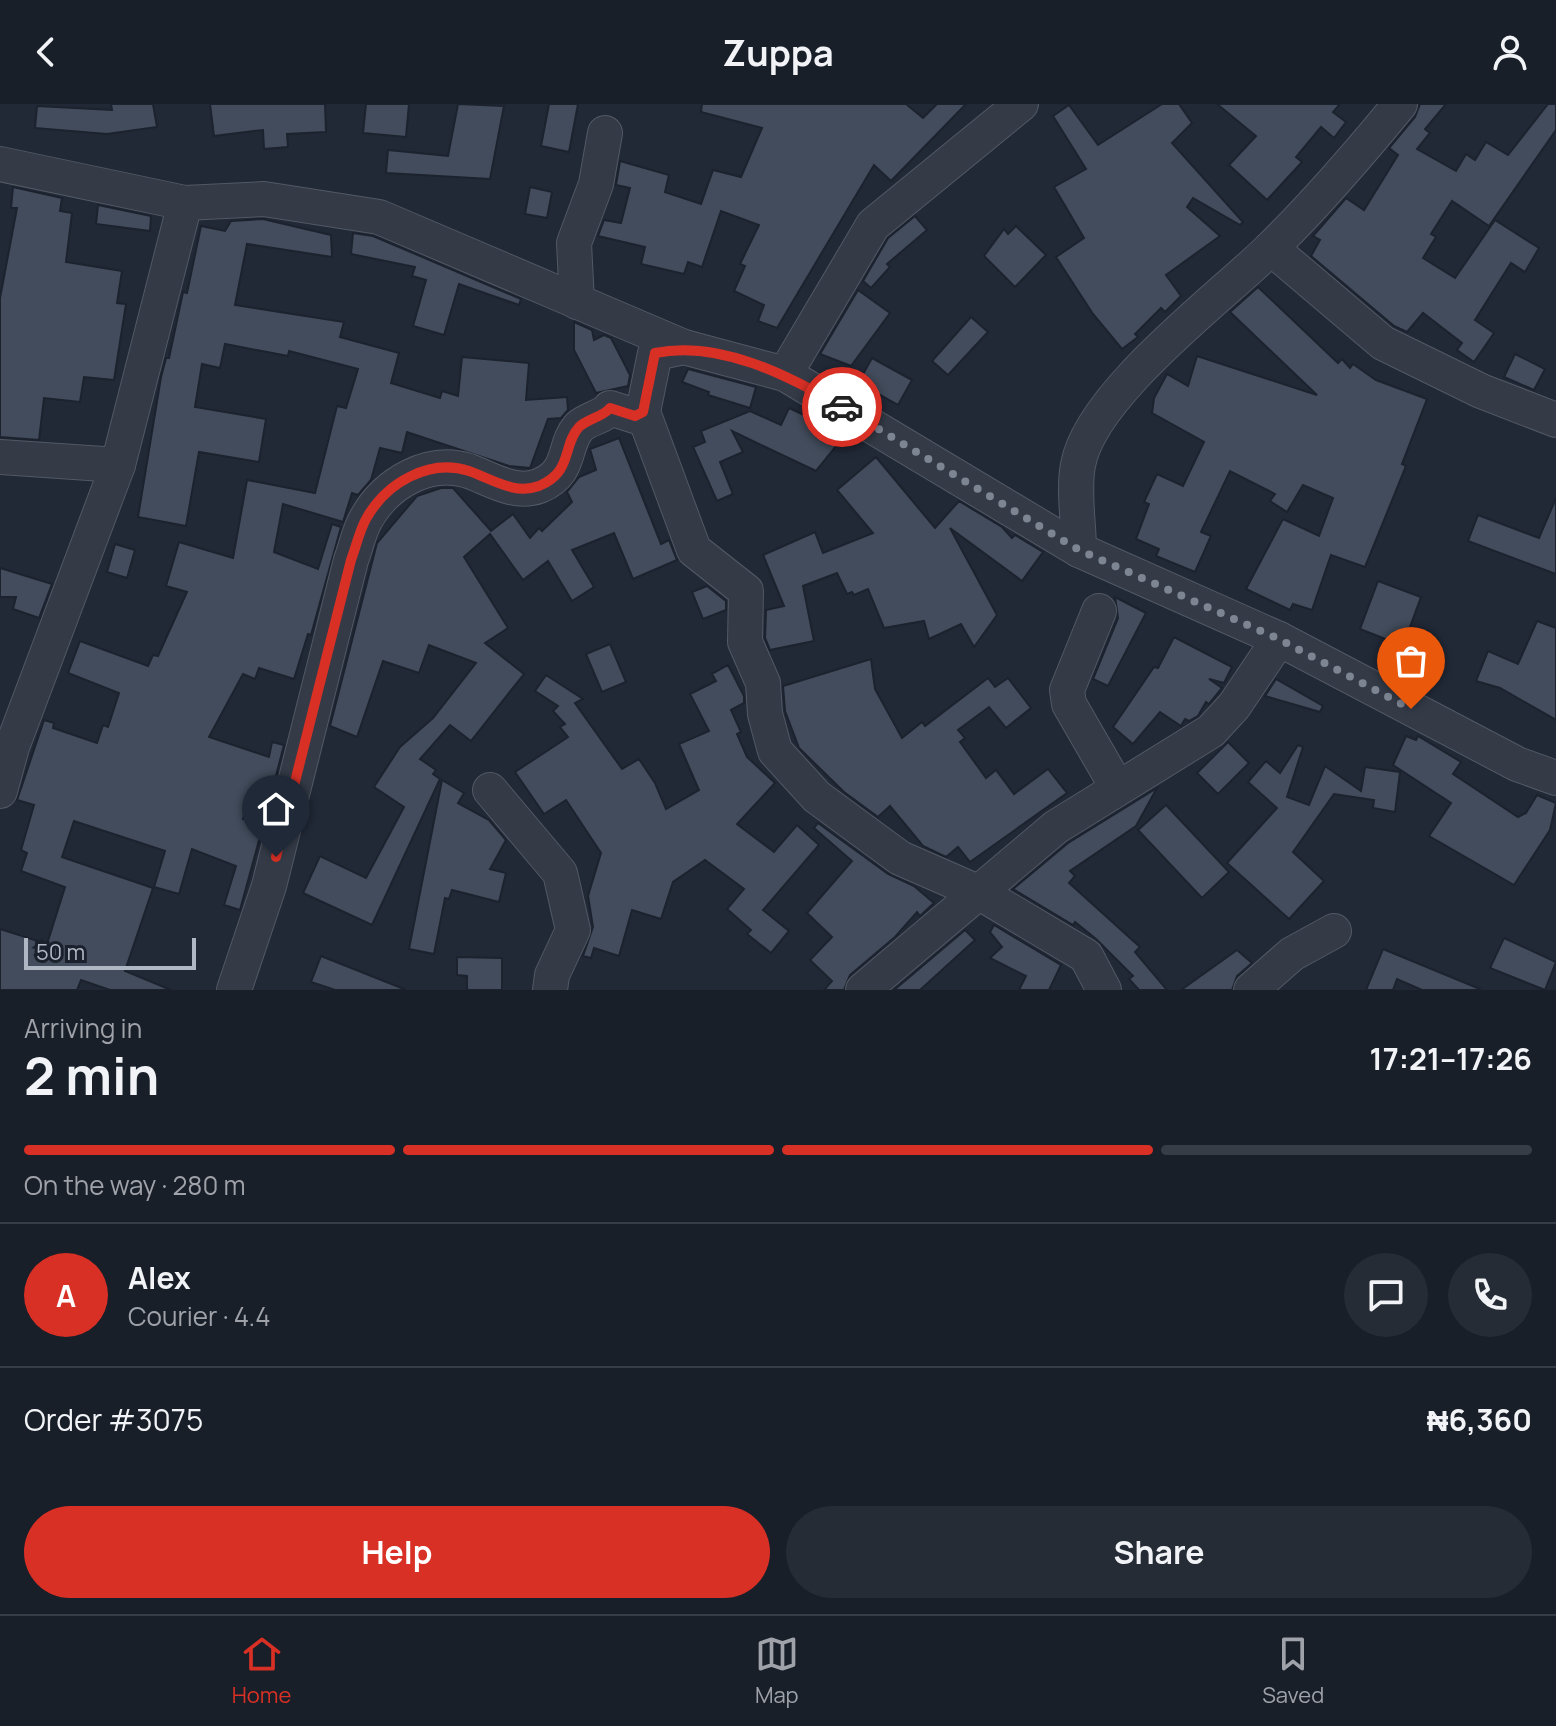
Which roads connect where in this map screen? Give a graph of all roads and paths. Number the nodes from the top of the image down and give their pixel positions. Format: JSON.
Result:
{"nodes":[{"id":1,"x":1021,"y":104,"type":"edge"},
{"id":2,"x":1400,"y":104,"type":"edge"},
{"id":3,"x":605,"y":133,"type":"dead end"},
{"id":4,"x":0,"y":164,"type":"edge"},
{"id":5,"x":185,"y":203,"type":"junction"},
{"id":6,"x":1271,"y":248,"type":"junction"},
{"id":7,"x":577,"y":302,"type":"junction"},
{"id":8,"x":684,"y":347,"type":"junction"},
{"id":9,"x":785,"y":374,"type":"junction"},
{"id":10,"x":643,"y":412,"type":"junction"},
{"id":11,"x":1556,"y":420,"type":"edge"},
{"id":12,"x":0,"y":457,"type":"edge"},
{"id":13,"x":118,"y":465,"type":"junction"},
{"id":14,"x":1079,"y":550,"type":"junction"},
{"id":15,"x":1099,"y":611,"type":"dead end"},
{"id":16,"x":1279,"y":639,"type":"junction"},
{"id":17,"x":6,"y":746,"type":"edge"},
{"id":18,"x":1556,"y":778,"type":"edge"},
{"id":19,"x":1117,"y":787,"type":"junction"},
{"id":20,"x":490,"y":790,"type":"dead end"},
{"id":21,"x":0,"y":791,"type":"edge"},
{"id":22,"x":980,"y":893,"type":"junction"},
{"id":23,"x":1334,"y":931,"type":"dead end"},
{"id":24,"x":234,"y":990,"type":"edge"},
{"id":25,"x":550,"y":990,"type":"edge"},
{"id":26,"x":863,"y":990,"type":"edge"},
{"id":27,"x":1104,"y":990,"type":"edge"},
{"id":28,"x":1251,"y":990,"type":"edge"}],
"edges":[{"from":1,"to":9,"type":"street"},
{"from":2,"to":6,"type":"street"},
{"from":3,"to":7,"type":"street"},
{"from":4,"to":5,"type":"street"},
{"from":5,"to":7,"type":"street"},
{"from":5,"to":13,"type":"street"},
{"from":6,"to":11,"type":"street"},
{"from":6,"to":14,"type":"street"},
{"from":7,"to":8,"type":"street"},
{"from":8,"to":9,"type":"street"},
{"from":8,"to":10,"type":"street"},
{"from":9,"to":14,"type":"street"},
{"from":10,"to":22,"type":"street"},
{"from":10,"to":24,"type":"street"},
{"from":12,"to":13,"type":"street"},
{"from":13,"to":17,"type":"street"},
{"from":14,"to":16,"type":"street"},
{"from":15,"to":19,"type":"street"},
{"from":16,"to":18,"type":"street"},
{"from":16,"to":19,"type":"street"},
{"from":17,"to":21,"type":"street"},
{"from":19,"to":22,"type":"street"},
{"from":20,"to":25,"type":"street"},
{"from":22,"to":26,"type":"street"},
{"from":22,"to":27,"type":"street"},
{"from":23,"to":28,"type":"street"}]}
